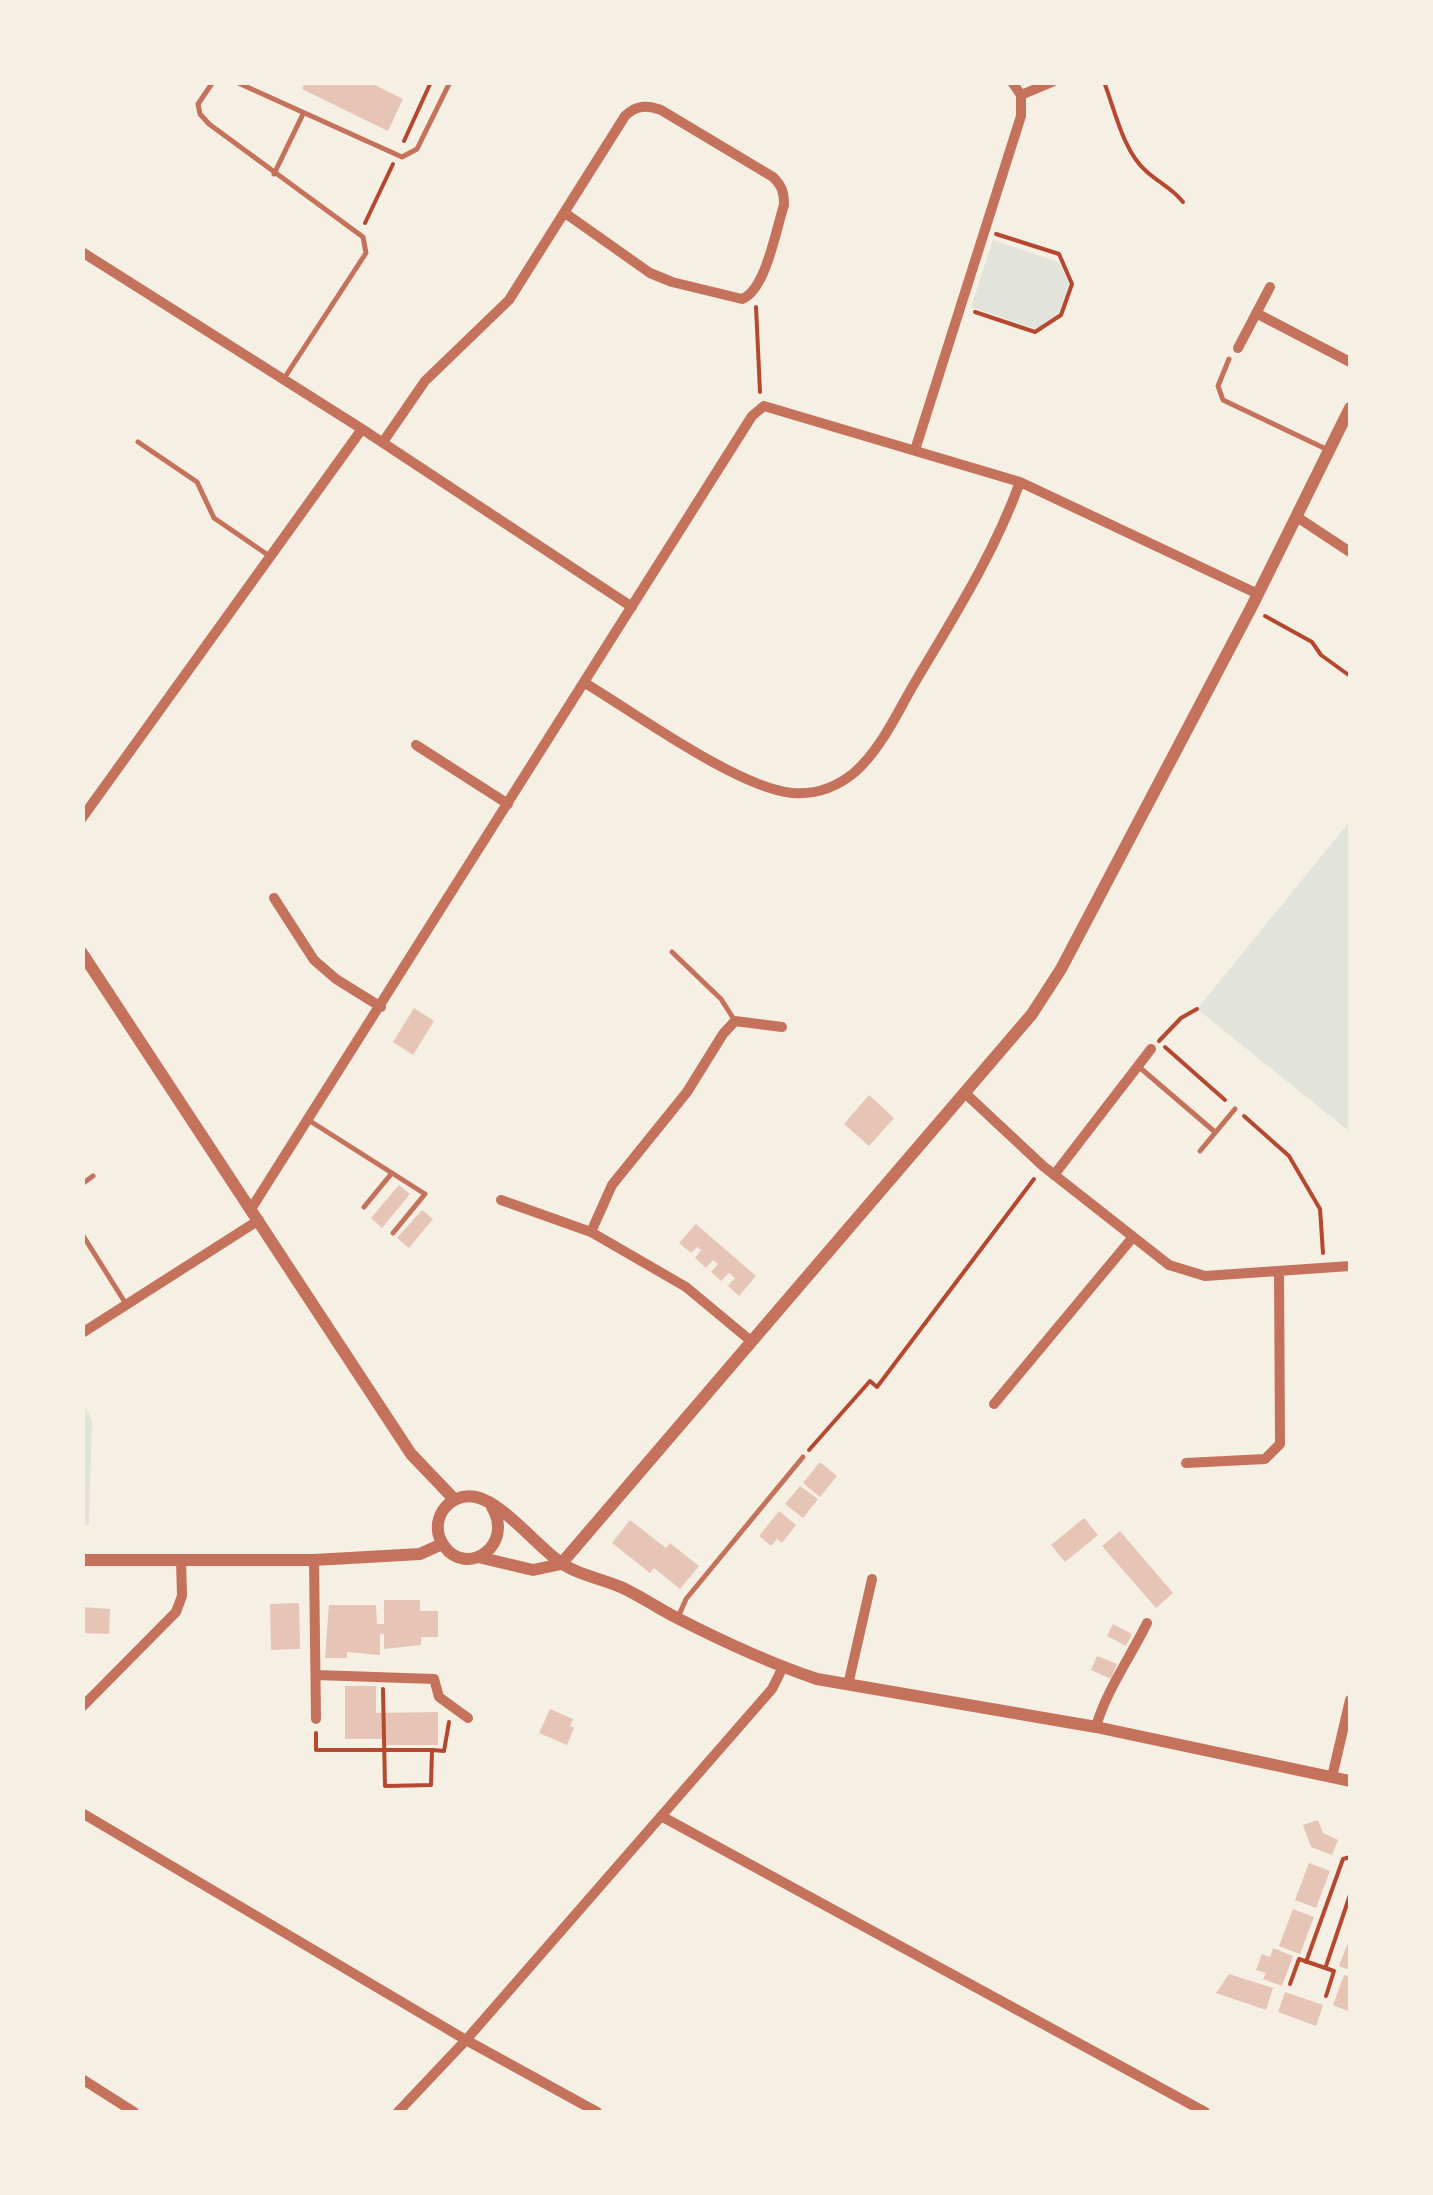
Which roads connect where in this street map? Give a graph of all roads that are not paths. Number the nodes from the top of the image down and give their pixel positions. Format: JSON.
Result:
{"nodes":[{"id":1,"x":213,"y":82,"type":"edge"},
{"id":2,"x":236,"y":82,"type":"edge"},
{"id":3,"x":450,"y":82,"type":"edge"},
{"id":4,"x":1012,"y":82,"type":"edge"},
{"id":5,"x":1052,"y":82,"type":"edge"},
{"id":6,"x":1021,"y":95,"type":"junction"},
{"id":7,"x":304,"y":113,"type":"junction"},
{"id":8,"x":274,"y":174,"type":"junction"},
{"id":9,"x":565,"y":213,"type":"junction"},
{"id":10,"x":82,"y":252,"type":"edge"},
{"id":11,"x":1270,"y":287,"type":"dead end"},
{"id":12,"x":1256,"y":313,"type":"junction"},
{"id":13,"x":1238,"y":348,"type":"dead end"},
{"id":14,"x":1229,"y":359,"type":"dead end"},
{"id":15,"x":1350,"y":362,"type":"edge"},
{"id":16,"x":282,"y":380,"type":"junction"},
{"id":17,"x":1350,"y":408,"type":"edge"},
{"id":18,"x":362,"y":429,"type":"junction"},
{"id":19,"x":138,"y":442,"type":"dead end"},
{"id":20,"x":383,"y":442,"type":"junction"},
{"id":21,"x":915,"y":450,"type":"junction"},
{"id":22,"x":1329,"y":450,"type":"junction"},
{"id":23,"x":1020,"y":482,"type":"junction"},
{"id":24,"x":1297,"y":517,"type":"junction"},
{"id":25,"x":1350,"y":552,"type":"edge"},
{"id":26,"x":270,"y":557,"type":"junction"},
{"id":27,"x":1258,"y":594,"type":"junction"},
{"id":28,"x":632,"y":608,"type":"junction"},
{"id":29,"x":585,"y":683,"type":"junction"},
{"id":30,"x":416,"y":746,"type":"dead end"},
{"id":31,"x":508,"y":804,"type":"junction"},
{"id":32,"x":82,"y":818,"type":"edge"},
{"id":33,"x":274,"y":898,"type":"dead end"},
{"id":34,"x":672,"y":952,"type":"dead end"},
{"id":35,"x":82,"y":953,"type":"edge"},
{"id":36,"x":381,"y":1007,"type":"junction"},
{"id":37,"x":735,"y":1021,"type":"junction"},
{"id":38,"x":782,"y":1027,"type":"dead end"},
{"id":39,"x":1154,"y":1045,"type":"road end"},
{"id":40,"x":1138,"y":1066,"type":"junction"},
{"id":41,"x":966,"y":1094,"type":"junction"},
{"id":42,"x":1236,"y":1109,"type":"road end"},
{"id":43,"x":308,"y":1120,"type":"junction"},
{"id":44,"x":1215,"y":1132,"type":"junction"},
{"id":45,"x":1200,"y":1150,"type":"dead end"},
{"id":46,"x":392,"y":1173,"type":"junction"},
{"id":47,"x":1054,"y":1175,"type":"junction"},
{"id":48,"x":92,"y":1176,"type":"dead end"},
{"id":49,"x":82,"y":1184,"type":"edge"},
{"id":50,"x":502,"y":1200,"type":"dead end"},
{"id":51,"x":364,"y":1207,"type":"dead end"},
{"id":52,"x":255,"y":1215,"type":"junction"},
{"id":53,"x":393,"y":1232,"type":"dead end"},
{"id":54,"x":591,"y":1232,"type":"junction"},
{"id":55,"x":82,"y":1234,"type":"edge"},
{"id":56,"x":1133,"y":1236,"type":"junction"},
{"id":57,"x":1350,"y":1266,"type":"edge"},
{"id":58,"x":1279,"y":1271,"type":"junction"},
{"id":59,"x":126,"y":1305,"type":"junction"},
{"id":60,"x":82,"y":1333,"type":"edge"},
{"id":61,"x":751,"y":1340,"type":"junction"},
{"id":62,"x":994,"y":1404,"type":"dead end"},
{"id":63,"x":803,"y":1457,"type":"road end"},
{"id":64,"x":1186,"y":1463,"type":"dead end"},
{"id":65,"x":454,"y":1500,"type":"junction"},
{"id":66,"x":492,"y":1507,"type":"junction"},
{"id":67,"x":442,"y":1544,"type":"junction"},
{"id":68,"x":478,"y":1557,"type":"junction"},
{"id":69,"x":82,"y":1560,"type":"edge"},
{"id":70,"x":182,"y":1560,"type":"junction"},
{"id":71,"x":314,"y":1560,"type":"junction"},
{"id":72,"x":561,"y":1564,"type":"junction"},
{"id":73,"x":872,"y":1579,"type":"dead end"},
{"id":74,"x":677,"y":1618,"type":"junction"},
{"id":75,"x":1147,"y":1623,"type":"dead end"},
{"id":76,"x":782,"y":1668,"type":"junction"},
{"id":77,"x":316,"y":1676,"type":"junction"},
{"id":78,"x":848,"y":1684,"type":"junction"},
{"id":79,"x":1350,"y":1700,"type":"edge"},
{"id":80,"x":82,"y":1707,"type":"edge"},
{"id":81,"x":316,"y":1718,"type":"road end"},
{"id":82,"x":468,"y":1718,"type":"dead end"},
{"id":83,"x":1096,"y":1727,"type":"junction"},
{"id":84,"x":1332,"y":1777,"type":"junction"},
{"id":85,"x":1350,"y":1782,"type":"edge"},
{"id":86,"x":82,"y":1813,"type":"edge"},
{"id":87,"x":661,"y":1816,"type":"junction"},
{"id":88,"x":466,"y":2040,"type":"junction"},
{"id":89,"x":82,"y":2080,"type":"edge"},
{"id":90,"x":134,"y":2112,"type":"edge"},
{"id":91,"x":398,"y":2112,"type":"edge"},
{"id":92,"x":597,"y":2112,"type":"edge"},
{"id":93,"x":1205,"y":2112,"type":"edge"}],
"edges":[{"from":1,"to":8,"type":"lane"},
{"from":2,"to":7,"type":"lane"},
{"from":3,"to":7,"type":"lane"},
{"from":4,"to":6,"type":"street"},
{"from":5,"to":6,"type":"street"},
{"from":6,"to":21,"type":"street"},
{"from":7,"to":8,"type":"lane"},
{"from":8,"to":16,"type":"lane"},
{"from":9,"to":9,"type":"street"},
{"from":9,"to":20,"type":"street"},
{"from":10,"to":16,"type":"street"},
{"from":11,"to":12,"type":"street"},
{"from":12,"to":13,"type":"street"},
{"from":12,"to":15,"type":"street"},
{"from":14,"to":22,"type":"lane"},
{"from":16,"to":18,"type":"street"},
{"from":17,"to":22,"type":"street"},
{"from":18,"to":20,"type":"street"},
{"from":18,"to":26,"type":"street"},
{"from":19,"to":26,"type":"lane"},
{"from":20,"to":28,"type":"street"},
{"from":21,"to":23,"type":"street"},
{"from":21,"to":28,"type":"street"},
{"from":22,"to":24,"type":"street"},
{"from":23,"to":27,"type":"street"},
{"from":23,"to":29,"type":"street"},
{"from":24,"to":25,"type":"street"},
{"from":24,"to":27,"type":"street"},
{"from":26,"to":32,"type":"street"},
{"from":27,"to":41,"type":"street"},
{"from":28,"to":29,"type":"street"},
{"from":29,"to":31,"type":"street"},
{"from":30,"to":31,"type":"street"},
{"from":31,"to":36,"type":"street"},
{"from":33,"to":36,"type":"street"},
{"from":34,"to":37,"type":"lane"},
{"from":35,"to":52,"type":"street"},
{"from":36,"to":43,"type":"street"},
{"from":37,"to":38,"type":"street"},
{"from":37,"to":54,"type":"street"},
{"from":39,"to":40,"type":"street"},
{"from":40,"to":44,"type":"lane"},
{"from":40,"to":47,"type":"street"},
{"from":41,"to":47,"type":"street"},
{"from":41,"to":61,"type":"street"},
{"from":42,"to":44,"type":"lane"},
{"from":43,"to":46,"type":"lane"},
{"from":43,"to":52,"type":"street"},
{"from":44,"to":45,"type":"lane"},
{"from":46,"to":51,"type":"lane"},
{"from":46,"to":53,"type":"lane"},
{"from":47,"to":56,"type":"street"},
{"from":48,"to":49,"type":"lane"},
{"from":50,"to":54,"type":"street"},
{"from":52,"to":59,"type":"street"},
{"from":52,"to":65,"type":"street"},
{"from":54,"to":61,"type":"street"},
{"from":55,"to":59,"type":"lane"},
{"from":56,"to":58,"type":"street"},
{"from":56,"to":62,"type":"street"},
{"from":57,"to":58,"type":"street"},
{"from":58,"to":64,"type":"street"},
{"from":59,"to":60,"type":"street"},
{"from":61,"to":72,"type":"street"},
{"from":63,"to":74,"type":"lane"},
{"from":65,"to":66,"type":"street"},
{"from":65,"to":67,"type":"street"},
{"from":66,"to":68,"type":"street"},
{"from":66,"to":72,"type":"street"},
{"from":67,"to":68,"type":"street"},
{"from":67,"to":71,"type":"street"},
{"from":68,"to":72,"type":"street"},
{"from":69,"to":70,"type":"street"},
{"from":70,"to":71,"type":"street"},
{"from":70,"to":80,"type":"street"},
{"from":71,"to":77,"type":"street"},
{"from":72,"to":74,"type":"street"},
{"from":73,"to":78,"type":"street"},
{"from":74,"to":76,"type":"street"},
{"from":75,"to":83,"type":"street"},
{"from":76,"to":78,"type":"street"},
{"from":76,"to":87,"type":"street"},
{"from":77,"to":81,"type":"street"},
{"from":77,"to":82,"type":"street"},
{"from":78,"to":83,"type":"street"},
{"from":79,"to":84,"type":"street"},
{"from":83,"to":84,"type":"street"},
{"from":84,"to":85,"type":"street"},
{"from":86,"to":88,"type":"street"},
{"from":87,"to":88,"type":"street"},
{"from":87,"to":93,"type":"street"},
{"from":88,"to":91,"type":"street"},
{"from":88,"to":92,"type":"street"},
{"from":89,"to":90,"type":"street"}]}
